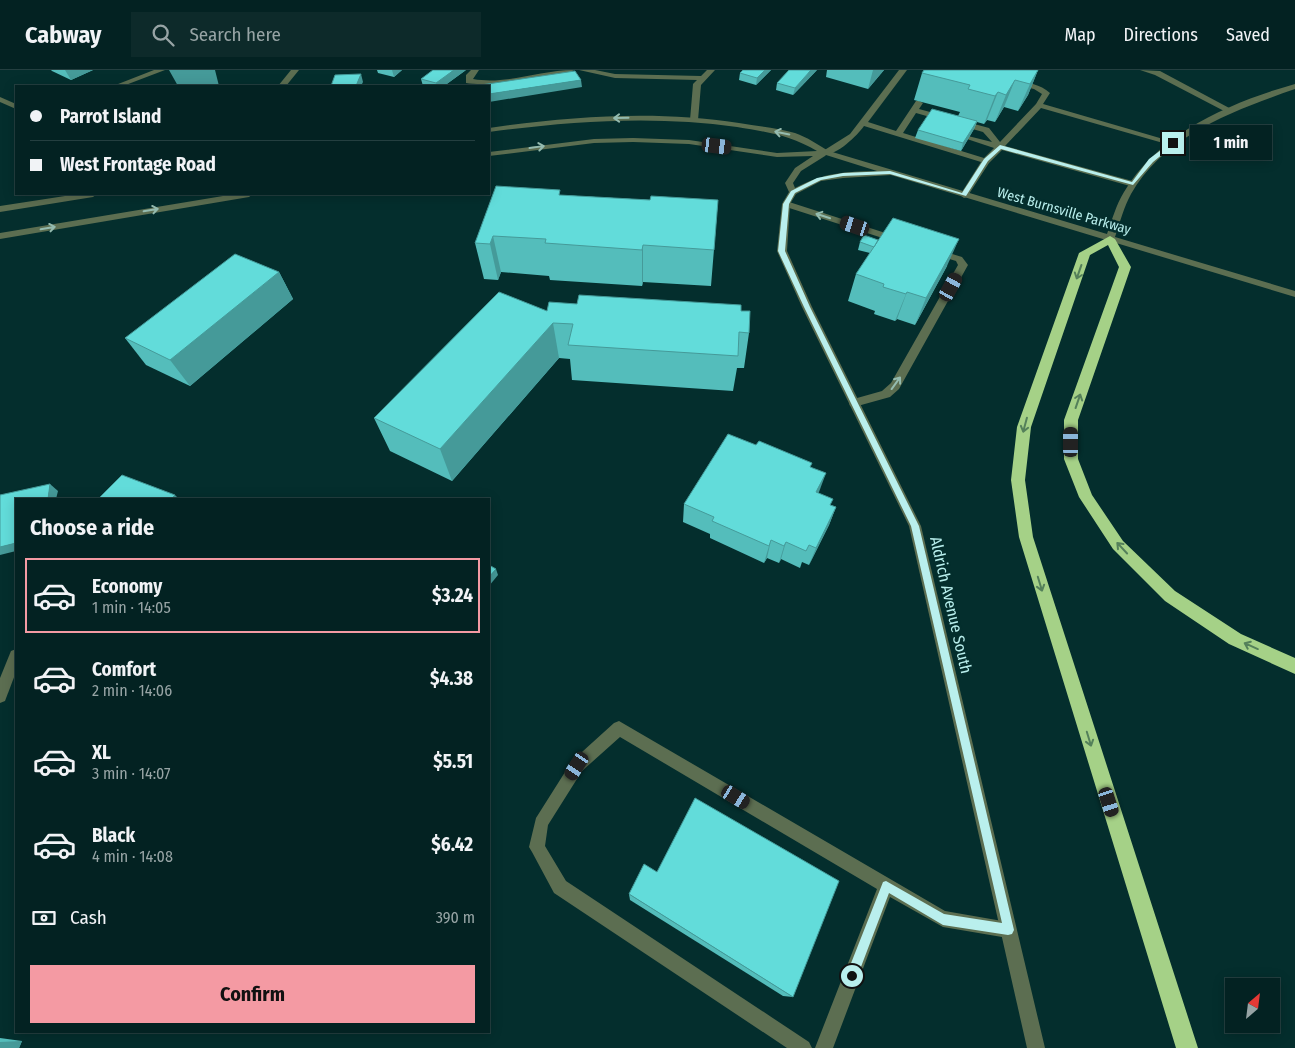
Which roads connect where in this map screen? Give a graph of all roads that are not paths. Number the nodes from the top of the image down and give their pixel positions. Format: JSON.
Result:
{"nodes":[{"id":1,"x":160,"y":70,"type":"edge"},
{"id":2,"x":295,"y":70,"type":"edge"},
{"id":3,"x":475,"y":70,"type":"edge"},
{"id":4,"x":570,"y":70,"type":"edge"},
{"id":5,"x":583,"y":70,"type":"edge"},
{"id":6,"x":711,"y":70,"type":"edge"},
{"id":7,"x":903,"y":70,"type":"edge"},
{"id":8,"x":1144,"y":70,"type":"edge"},
{"id":9,"x":1159,"y":72,"type":"edge"},
{"id":10,"x":703,"y":78,"type":"junction"},
{"id":11,"x":1011,"y":81,"type":"edge"},
{"id":12,"x":120,"y":85,"type":"edge"},
{"id":13,"x":283,"y":85,"type":"edge"},
{"id":14,"x":1295,"y":86,"type":"edge"},
{"id":15,"x":0,"y":98,"type":"edge"},
{"id":16,"x":921,"y":102,"type":"edge"},
{"id":17,"x":1039,"y":104,"type":"junction"},
{"id":18,"x":15,"y":106,"type":"edge"},
{"id":19,"x":915,"y":110,"type":"junction"},
{"id":20,"x":1229,"y":110,"type":"junction"},
{"id":21,"x":694,"y":120,"type":"junction"},
{"id":22,"x":862,"y":123,"type":"junction"},
{"id":23,"x":490,"y":130,"type":"edge"},
{"id":24,"x":898,"y":134,"type":"junction"},
{"id":25,"x":968,"y":138,"type":"edge"},
{"id":26,"x":1173,"y":143,"type":"junction"},
{"id":27,"x":1000,"y":147,"type":"junction"},
{"id":28,"x":826,"y":153,"type":"junction"},
{"id":29,"x":490,"y":154,"type":"edge"},
{"id":30,"x":986,"y":160,"type":"junction"},
{"id":31,"x":890,"y":172,"type":"junction"},
{"id":32,"x":1133,"y":184,"type":"junction"},
{"id":33,"x":793,"y":192,"type":"junction"},
{"id":34,"x":87,"y":195,"type":"edge"},
{"id":35,"x":242,"y":195,"type":"edge"},
{"id":36,"x":964,"y":195,"type":"junction"},
{"id":37,"x":786,"y":204,"type":"junction"},
{"id":38,"x":0,"y":209,"type":"edge"},
{"id":39,"x":0,"y":236,"type":"edge"},
{"id":40,"x":1110,"y":239,"type":"junction"},
{"id":41,"x":904,"y":242,"type":"edge"},
{"id":42,"x":922,"y":248,"type":"edge"},
{"id":43,"x":1295,"y":294,"type":"edge"},
{"id":44,"x":854,"y":403,"type":"junction"},
{"id":45,"x":15,"y":658,"type":"edge"},
{"id":46,"x":1295,"y":666,"type":"edge"},
{"id":47,"x":0,"y":696,"type":"edge"},
{"id":48,"x":886,"y":886,"type":"junction"},
{"id":49,"x":1008,"y":930,"type":"junction"},
{"id":50,"x":802,"y":1048,"type":"edge"},
{"id":51,"x":824,"y":1048,"type":"edge"},
{"id":52,"x":1036,"y":1048,"type":"edge"},
{"id":53,"x":1187,"y":1048,"type":"edge"}],
"edges":[{"from":1,"to":12,"type":"street"},
{"from":2,"to":13,"type":"street"},
{"from":3,"to":4,"type":"street"},
{"from":5,"to":10,"type":"street"},
{"from":6,"to":10,"type":"street"},
{"from":7,"to":22,"type":"street","name":"Aldrich Avenue South"},
{"from":8,"to":9,"type":"street"},
{"from":9,"to":20,"type":"street"},
{"from":10,"to":21,"type":"street"},
{"from":11,"to":17,"type":"street"},
{"from":14,"to":20,"type":"street"},
{"from":15,"to":18,"type":"street"},
{"from":16,"to":19,"type":"street"},
{"from":17,"to":26,"type":"street"},
{"from":17,"to":27,"type":"street"},
{"from":19,"to":24,"type":"street"},
{"from":19,"to":27,"type":"street"},
{"from":20,"to":26,"type":"street"},
{"from":21,"to":23,"type":"street","name":"West Burnsville Parkway","one_way":true},
{"from":28,"to":21,"type":"street","name":"West Burnsville Parkway","one_way":true},
{"from":22,"to":24,"type":"street"},
{"from":22,"to":28,"type":"street","name":"Aldrich Avenue South"},
{"from":24,"to":30,"type":"street"},
{"from":25,"to":27,"type":"street"},
{"from":26,"to":32,"type":"street"},
{"from":27,"to":30,"type":"street"},
{"from":27,"to":32,"type":"street"},
{"from":29,"to":28,"type":"street","name":"West Burnsville Parkway","one_way":true},
{"from":28,"to":31,"type":"street","name":"West Burnsville Parkway"},
{"from":28,"to":33,"type":"street","name":"Aldrich Avenue South"},
{"from":30,"to":36,"type":"street"},
{"from":31,"to":33,"type":"street"},
{"from":31,"to":36,"type":"street","name":"West Burnsville Parkway"},
{"from":32,"to":40,"type":"street"},
{"from":33,"to":37,"type":"street","name":"Aldrich Avenue South"},
{"from":34,"to":38,"type":"street"},
{"from":39,"to":35,"type":"street","one_way":true},
{"from":36,"to":40,"type":"street","name":"West Burnsville Parkway"},
{"from":41,"to":37,"type":"street","one_way":true},
{"from":37,"to":44,"type":"street","name":"Aldrich Avenue South"},
{"from":40,"to":43,"type":"street","name":"West Burnsville Parkway"},
{"from":46,"to":40,"type":"highway","one_way":true},
{"from":40,"to":53,"type":"highway","one_way":true},
{"from":44,"to":42,"type":"street","one_way":true},
{"from":44,"to":49,"type":"street","name":"Aldrich Avenue South"},
{"from":45,"to":47,"type":"street"},
{"from":48,"to":49,"type":"street"},
{"from":48,"to":50,"type":"street"},
{"from":48,"to":51,"type":"street"},
{"from":49,"to":52,"type":"street","name":"Aldrich Avenue South"}]}
